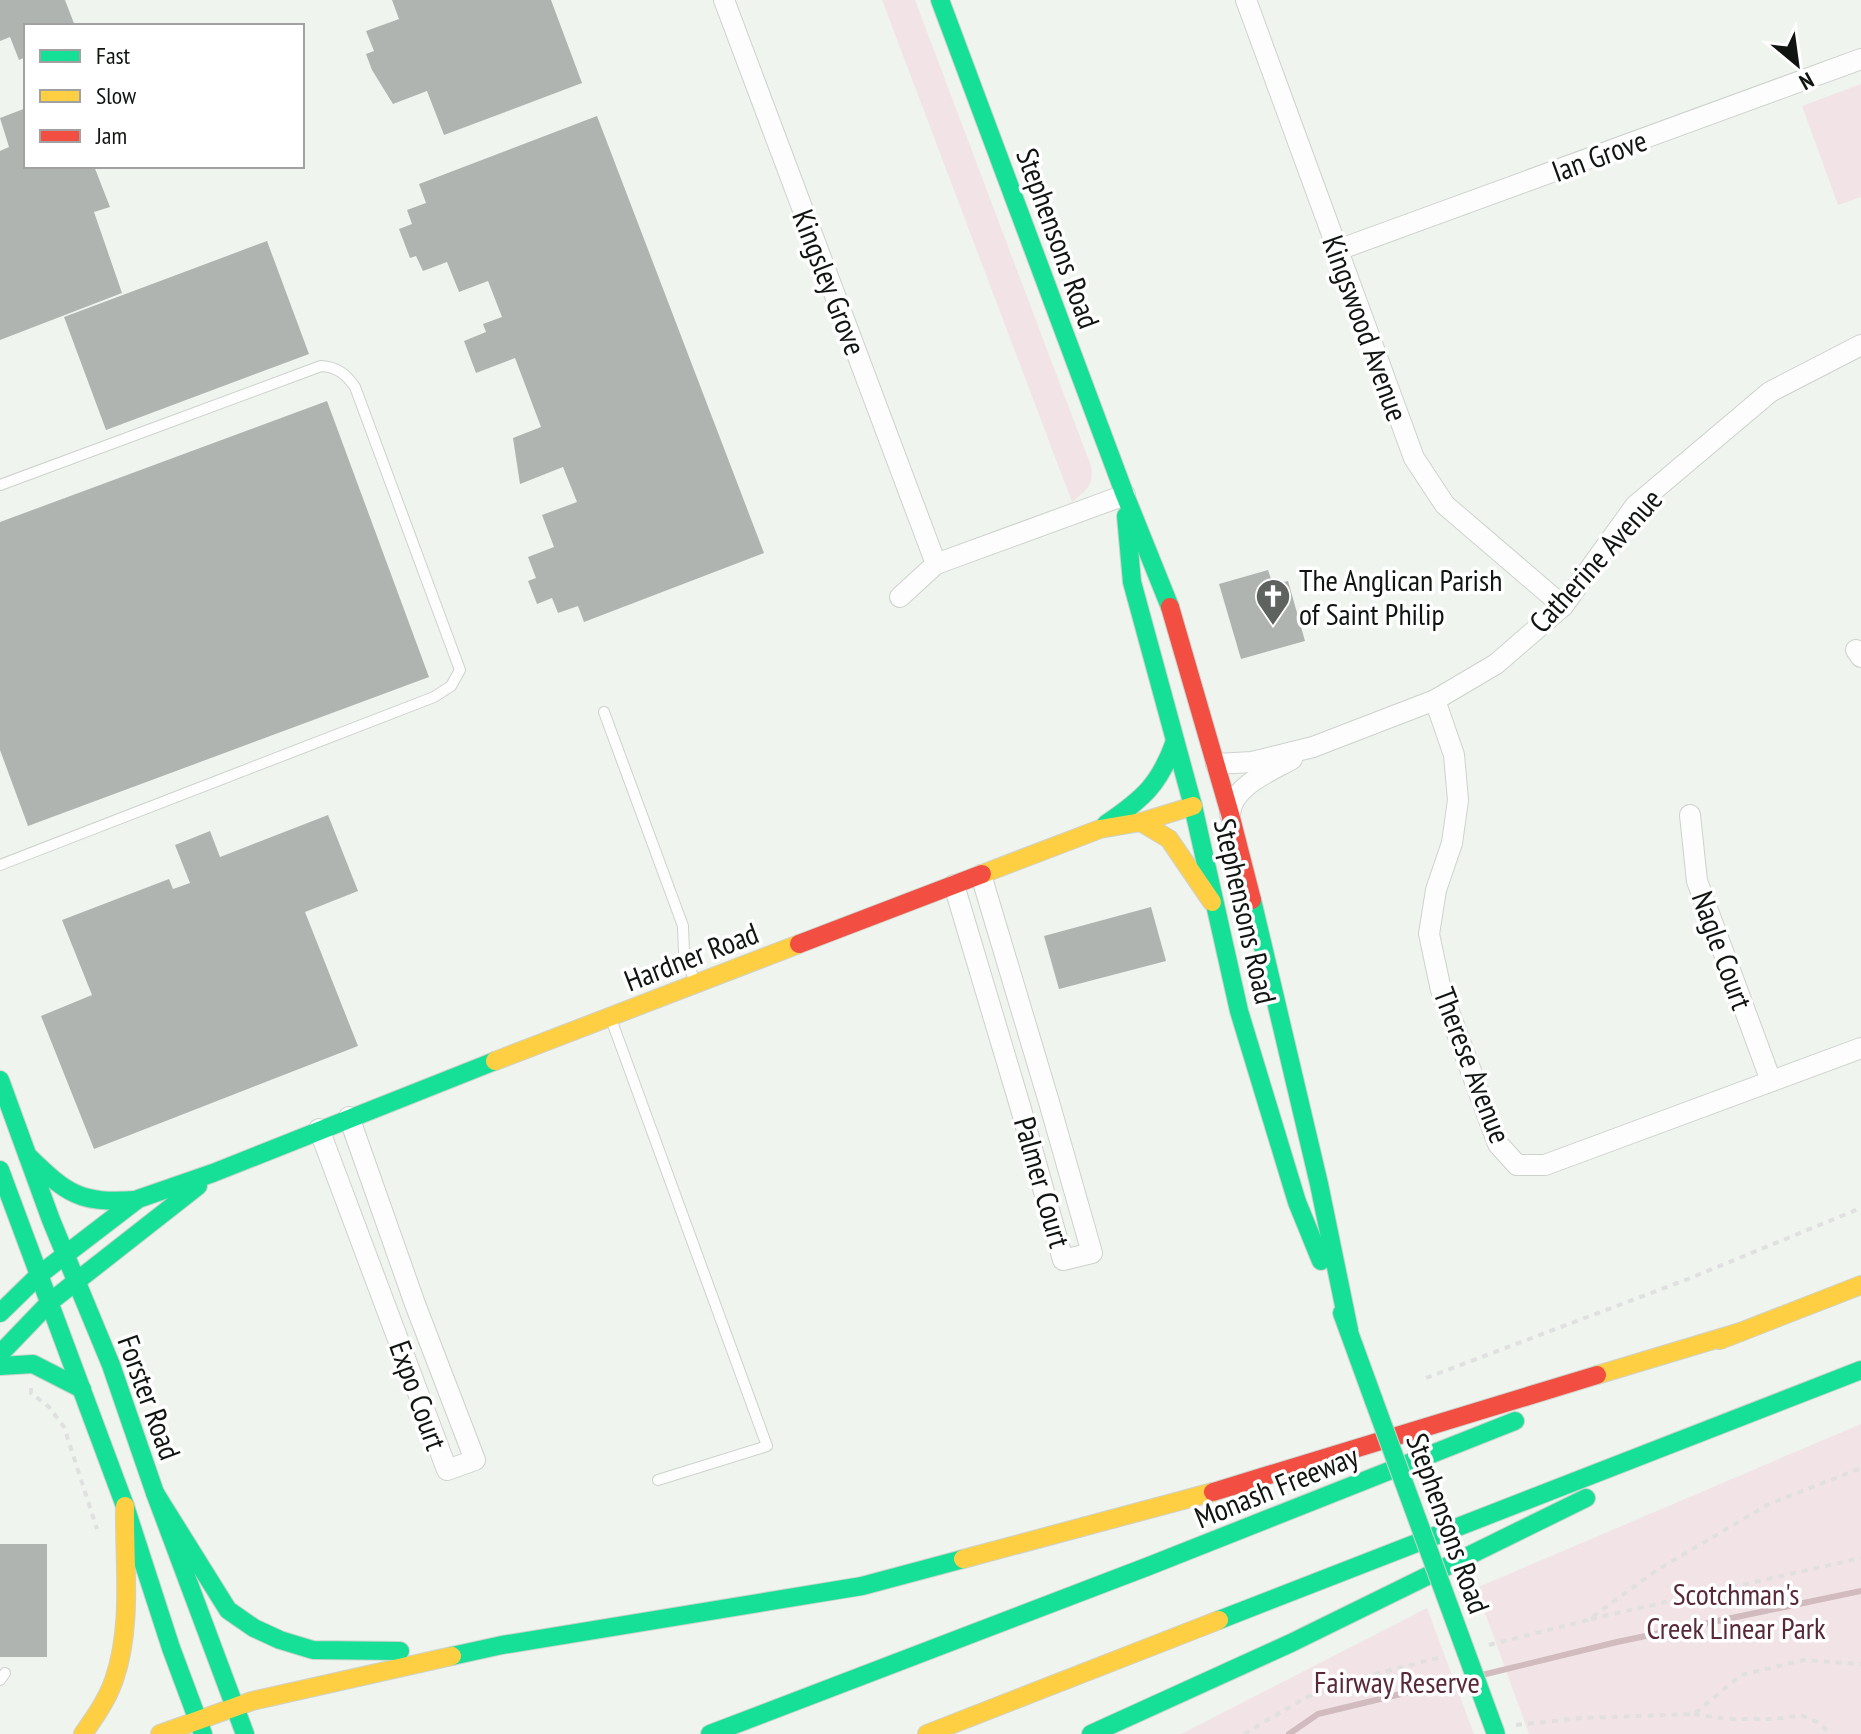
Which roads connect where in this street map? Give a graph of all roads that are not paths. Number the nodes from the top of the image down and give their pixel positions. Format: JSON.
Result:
{"nodes":[{"id":1,"x":724,"y":0,"type":"edge"},
{"id":2,"x":940,"y":0,"type":"edge"},
{"id":3,"x":1247,"y":0,"type":"edge"},
{"id":4,"x":1861,"y":59,"type":"edge"},
{"id":5,"x":1338,"y":250,"type":"junction"},
{"id":6,"x":1861,"y":345,"type":"edge"},
{"id":7,"x":0,"y":485,"type":"edge"},
{"id":8,"x":1125,"y":495,"type":"junction"},
{"id":9,"x":936,"y":564,"type":"junction"},
{"id":10,"x":900,"y":597,"type":"dead end"},
{"id":11,"x":1563,"y":606,"type":"junction"},
{"id":12,"x":1435,"y":700,"type":"junction"},
{"id":13,"x":604,"y":712,"type":"dead end"},
{"id":14,"x":1175,"y":741,"type":"junction"},
{"id":15,"x":1313,"y":747,"type":"junction"},
{"id":16,"x":1216,"y":764,"type":"junction"},
{"id":17,"x":1193,"y":806,"type":"junction"},
{"id":18,"x":1230,"y":814,"type":"junction"},
{"id":19,"x":1690,"y":815,"type":"dead end"},
{"id":20,"x":1141,"y":822,"type":"junction"},
{"id":21,"x":1100,"y":829,"type":"junction"},
{"id":22,"x":0,"y":865,"type":"edge"},
{"id":23,"x":981,"y":875,"type":"junction"},
{"id":24,"x":954,"y":885,"type":"junction"},
{"id":25,"x":1214,"y":905,"type":"junction"},
{"id":26,"x":695,"y":984,"type":"junction"},
{"id":27,"x":610,"y":1017,"type":"junction"},
{"id":28,"x":1861,"y":1048,"type":"edge"},
{"id":29,"x":0,"y":1080,"type":"edge"},
{"id":30,"x":1771,"y":1081,"type":"junction"},
{"id":31,"x":1049,"y":1102,"type":"junction"},
{"id":32,"x":1021,"y":1109,"type":"junction"},
{"id":33,"x":349,"y":1117,"type":"junction"},
{"id":34,"x":319,"y":1129,"type":"junction"},
{"id":35,"x":28,"y":1156,"type":"junction"},
{"id":36,"x":0,"y":1170,"type":"edge"},
{"id":37,"x":213,"y":1173,"type":"junction"},
{"id":38,"x":138,"y":1199,"type":"junction"},
{"id":39,"x":65,"y":1254,"type":"junction"},
{"id":40,"x":39,"y":1275,"type":"junction"},
{"id":41,"x":77,"y":1282,"type":"junction"},
{"id":42,"x":1861,"y":1285,"type":"edge"},
{"id":43,"x":50,"y":1302,"type":"junction"},
{"id":44,"x":415,"y":1304,"type":"junction"},
{"id":45,"x":0,"y":1313,"type":"edge"},
{"id":46,"x":389,"y":1313,"type":"junction"},
{"id":47,"x":1349,"y":1330,"type":"junction"},
{"id":48,"x":1740,"y":1332,"type":"junction"},
{"id":49,"x":0,"y":1354,"type":"edge"},
{"id":50,"x":0,"y":1366,"type":"edge"},
{"id":51,"x":1861,"y":1370,"type":"edge"},
{"id":52,"x":82,"y":1389,"type":"junction"},
{"id":53,"x":1794,"y":1395,"type":"junction"},
{"id":54,"x":658,"y":1480,"type":"dead end"},
{"id":55,"x":155,"y":1493,"type":"junction"},
{"id":56,"x":125,"y":1506,"type":"junction"},
{"id":57,"x":502,"y":1645,"type":"junction"},
{"id":58,"x":234,"y":1706,"type":"junction"},
{"id":59,"x":200,"y":1726,"type":"edge"},
{"id":60,"x":1500,"y":1731,"type":"edge"},
{"id":61,"x":83,"y":1734,"type":"edge"},
{"id":62,"x":160,"y":1734,"type":"edge"},
{"id":63,"x":245,"y":1734,"type":"edge"},
{"id":64,"x":710,"y":1734,"type":"edge"},
{"id":65,"x":927,"y":1734,"type":"edge"},
{"id":66,"x":1091,"y":1734,"type":"edge"}],
"edges":[{"from":1,"to":9,"type":"street","name":"Kingsley Grove"},
{"from":2,"to":8,"type":"main road","name":"Stephensons Road"},
{"from":3,"to":5,"type":"street","name":"Kingswood Avenue"},
{"from":4,"to":5,"type":"street","name":"Ian Grove"},
{"from":5,"to":11,"type":"street","name":"Kingswood Avenue"},
{"from":6,"to":11,"type":"street","name":"Catherine Avenue"},
{"from":7,"to":22,"type":"lane"},
{"from":8,"to":9,"type":"street"},
{"from":8,"to":14,"type":"main road","name":"Stephensons Road"},
{"from":8,"to":16,"type":"main road","name":"Stephensons Road"},
{"from":9,"to":10,"type":"street"},
{"from":11,"to":12,"type":"street","name":"Catherine Avenue"},
{"from":12,"to":15,"type":"street","name":"Catherine Avenue"},
{"from":12,"to":30,"type":"street","name":"Therese Avenue"},
{"from":13,"to":26,"type":"lane"},
{"from":14,"to":17,"type":"main road","name":"Stephensons Road"},
{"from":14,"to":21,"type":"main road"},
{"from":15,"to":16,"type":"street","name":"Catherine Avenue"},
{"from":15,"to":18,"type":"street","name":"Catherine Avenue"},
{"from":16,"to":17,"type":"main road"},
{"from":16,"to":18,"type":"main road","name":"Stephensons Road"},
{"from":17,"to":20,"type":"main road","name":"Hardner Road"},
{"from":17,"to":25,"type":"main road","name":"Stephensons Road"},
{"from":18,"to":47,"type":"main road","name":"Stephensons Road"},
{"from":19,"to":30,"type":"street","name":"Nagle Court"},
{"from":20,"to":21,"type":"main road","name":"Hardner Road"},
{"from":20,"to":25,"type":"main road"},
{"from":21,"to":23,"type":"main road","name":"Hardner Road"},
{"from":23,"to":24,"type":"main road","name":"Hardner Road"},
{"from":23,"to":31,"type":"street","name":"Palmer Court"},
{"from":24,"to":26,"type":"main road","name":"Hardner Road"},
{"from":24,"to":32,"type":"street","name":"Palmer Court"},
{"from":25,"to":47,"type":"main road","name":"Stephensons Road"},
{"from":26,"to":27,"type":"main road","name":"Hardner Road"},
{"from":27,"to":33,"type":"main road","name":"Hardner Road"},
{"from":27,"to":54,"type":"lane"},
{"from":28,"to":30,"type":"street","name":"Therese Avenue"},
{"from":29,"to":35,"type":"main road","name":"Forster Road"},
{"from":31,"to":32,"type":"street"},
{"from":31,"to":32,"type":"street","name":"Palmer Court"},
{"from":33,"to":34,"type":"main road","name":"Hardner Road"},
{"from":33,"to":44,"type":"street","name":"Expo Court"},
{"from":34,"to":37,"type":"main road","name":"Hardner Road"},
{"from":34,"to":46,"type":"street","name":"Expo Court"},
{"from":35,"to":38,"type":"main road"},
{"from":35,"to":39,"type":"main road","name":"Forster Road"},
{"from":36,"to":40,"type":"main road","name":"Forster Road"},
{"from":37,"to":38,"type":"main road","name":"Hardner Road"},
{"from":37,"to":41,"type":"main road","name":"Hardner Road"},
{"from":38,"to":39,"type":"main road","name":"Hardner Road"},
{"from":39,"to":40,"type":"main road","name":"Hardner Road"},
{"from":39,"to":41,"type":"main road","name":"Forster Road"},
{"from":40,"to":43,"type":"main road","name":"Forster Road"},
{"from":40,"to":45,"type":"main road","name":"Hardner Road"},
{"from":41,"to":43,"type":"main road","name":"Hardner Road"},
{"from":41,"to":55,"type":"main road","name":"Forster Road"},
{"from":42,"to":48,"type":"main road","name":"Monash Freeway"},
{"from":43,"to":49,"type":"main road","name":"Hardner Road"},
{"from":43,"to":52,"type":"main road","name":"Forster Road"},
{"from":44,"to":46,"type":"street"},
{"from":44,"to":46,"type":"street","name":"Expo Court"},
{"from":47,"to":60,"type":"main road","name":"Stephensons Road","bridge":true},
{"from":48,"to":57,"type":"main road"},
{"from":48,"to":64,"type":"main road","name":"Monash Freeway"},
{"from":50,"to":52,"type":"main road"},
{"from":51,"to":53,"type":"main road"},
{"from":52,"to":56,"type":"main road","name":"Forster Road"},
{"from":53,"to":65,"type":"main road"},
{"from":53,"to":66,"type":"main road"},
{"from":55,"to":57,"type":"main road"},
{"from":55,"to":58,"type":"main road","name":"Forster Road"},
{"from":56,"to":59,"type":"main road","name":"Forster Road"},
{"from":56,"to":61,"type":"main road"},
{"from":57,"to":58,"type":"main road"},
{"from":58,"to":59,"type":"main road"},
{"from":58,"to":63,"type":"main road","name":"Forster Road"},
{"from":59,"to":62,"type":"main road"}]}
